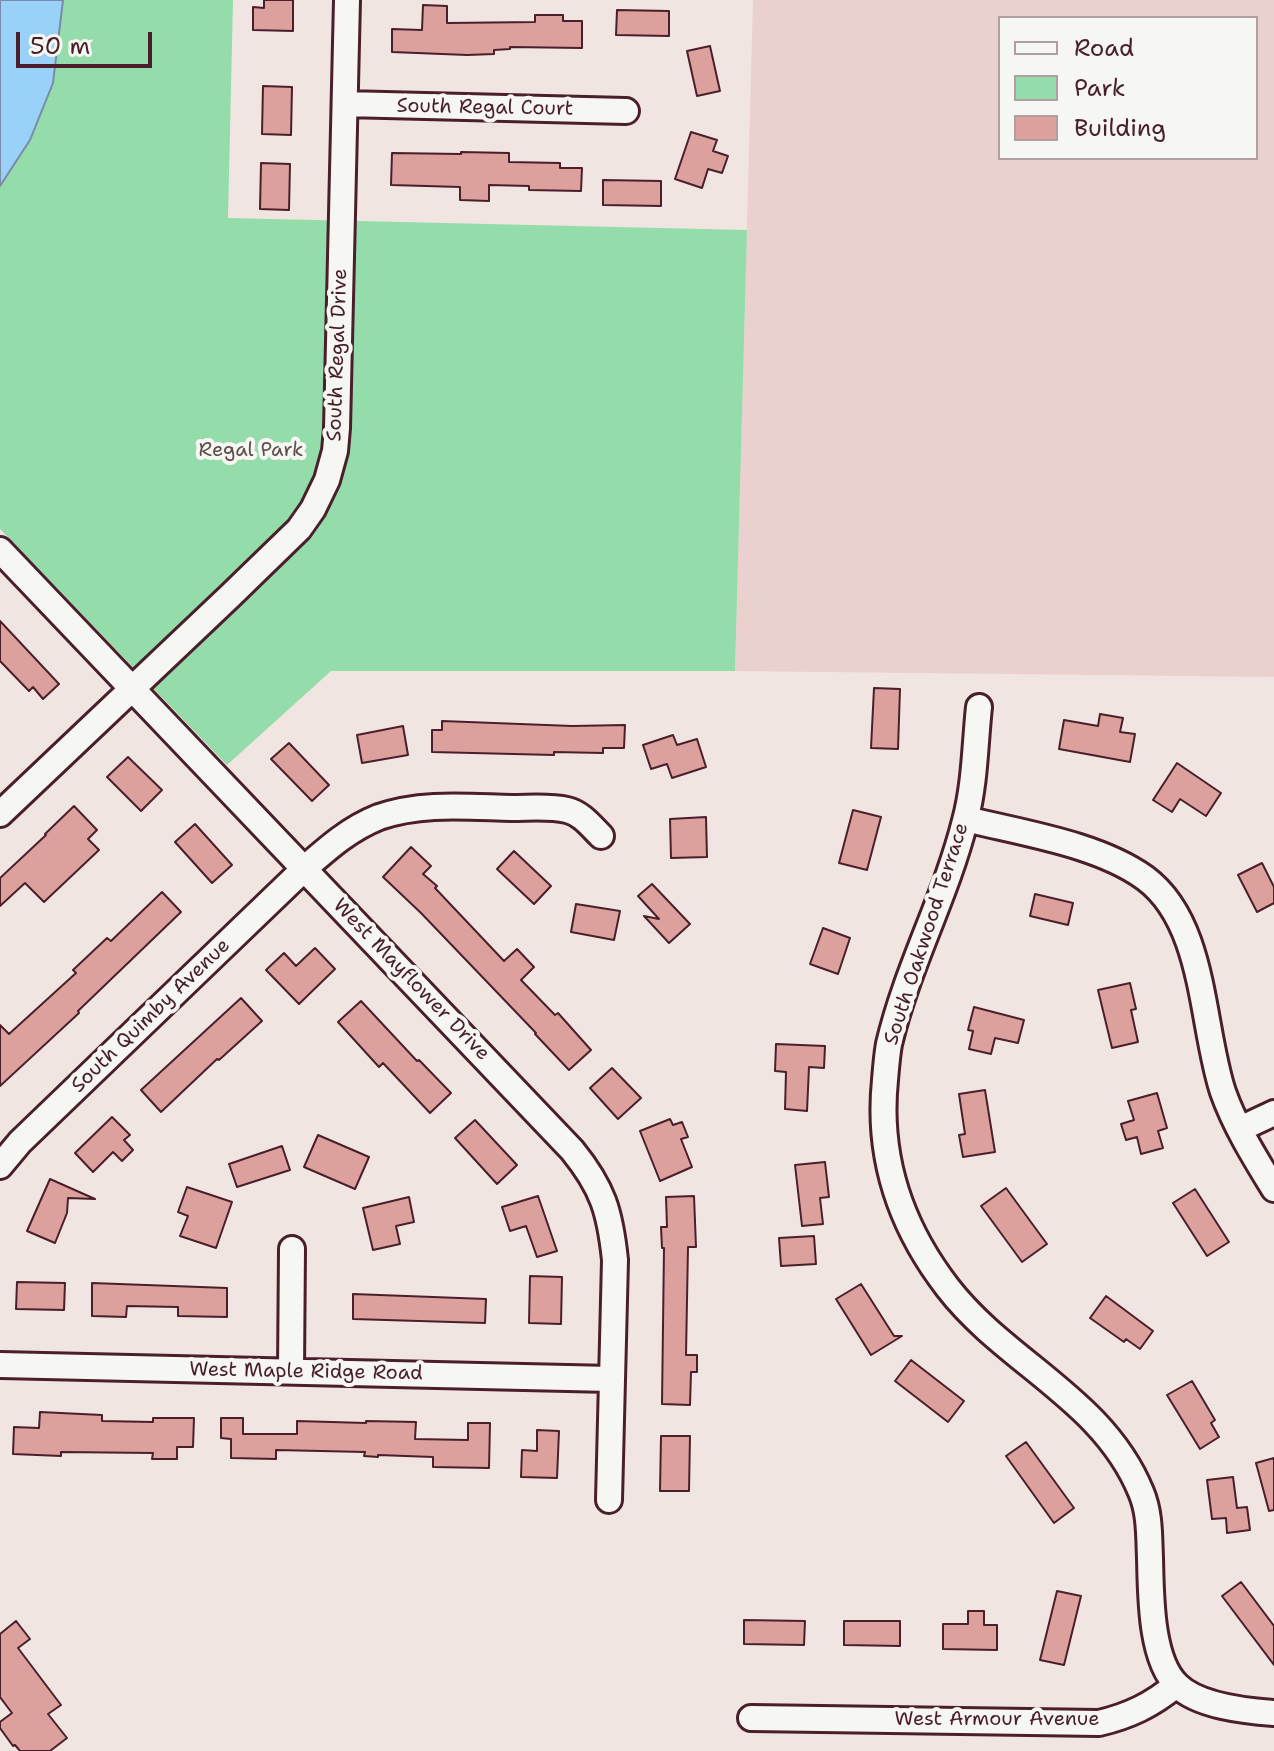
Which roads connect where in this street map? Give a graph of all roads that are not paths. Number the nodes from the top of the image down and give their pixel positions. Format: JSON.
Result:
{"nodes":[{"id":1,"x":347,"y":0,"type":"edge"},
{"id":2,"x":345,"y":104,"type":"junction"},
{"id":3,"x":626,"y":111,"type":"dead end"},
{"id":4,"x":0,"y":550,"type":"edge"},
{"id":5,"x":132,"y":688,"type":"junction"},
{"id":6,"x":979,"y":707,"type":"dead end"},
{"id":7,"x":0,"y":814,"type":"edge"},
{"id":8,"x":966,"y":819,"type":"junction"},
{"id":9,"x":601,"y":836,"type":"dead end"},
{"id":10,"x":304,"y":869,"type":"junction"},
{"id":11,"x":1274,"y":1113,"type":"edge"},
{"id":12,"x":1240,"y":1129,"type":"junction"},
{"id":13,"x":0,"y":1166,"type":"edge"},
{"id":14,"x":1274,"y":1189,"type":"edge"},
{"id":15,"x":292,"y":1249,"type":"dead end"},
{"id":16,"x":0,"y":1365,"type":"edge"},
{"id":17,"x":291,"y":1371,"type":"junction"},
{"id":18,"x":611,"y":1379,"type":"junction"},
{"id":19,"x":609,"y":1500,"type":"dead end"},
{"id":20,"x":1176,"y":1685,"type":"junction"},
{"id":21,"x":1274,"y":1713,"type":"edge"},
{"id":22,"x":751,"y":1718,"type":"dead end"}],
"edges":[{"from":1,"to":2,"type":"street","name":"South Regal Drive"},
{"from":2,"to":3,"type":"street","name":"South Regal Court"},
{"from":2,"to":5,"type":"street","name":"South Regal Drive"},
{"from":4,"to":5,"type":"street","name":"West Mayflower Drive"},
{"from":5,"to":7,"type":"street","name":"South Regal Drive"},
{"from":5,"to":10,"type":"street","name":"West Mayflower Drive"},
{"from":6,"to":8,"type":"street","name":"South Oakwood Terrace"},
{"from":8,"to":12,"type":"street"},
{"from":8,"to":20,"type":"street","name":"South Oakwood Terrace"},
{"from":9,"to":10,"type":"street","name":"South Quimby Avenue"},
{"from":10,"to":13,"type":"street","name":"South Quimby Avenue"},
{"from":10,"to":18,"type":"street","name":"West Mayflower Drive"},
{"from":11,"to":12,"type":"street"},
{"from":12,"to":14,"type":"street"},
{"from":15,"to":17,"type":"street"},
{"from":16,"to":17,"type":"street","name":"West Maple Ridge Road"},
{"from":17,"to":18,"type":"street","name":"West Maple Ridge Road"},
{"from":18,"to":19,"type":"street","name":"West Mayflower Drive"},
{"from":20,"to":21,"type":"street"},
{"from":20,"to":22,"type":"street","name":"West Armour Avenue"}]}
